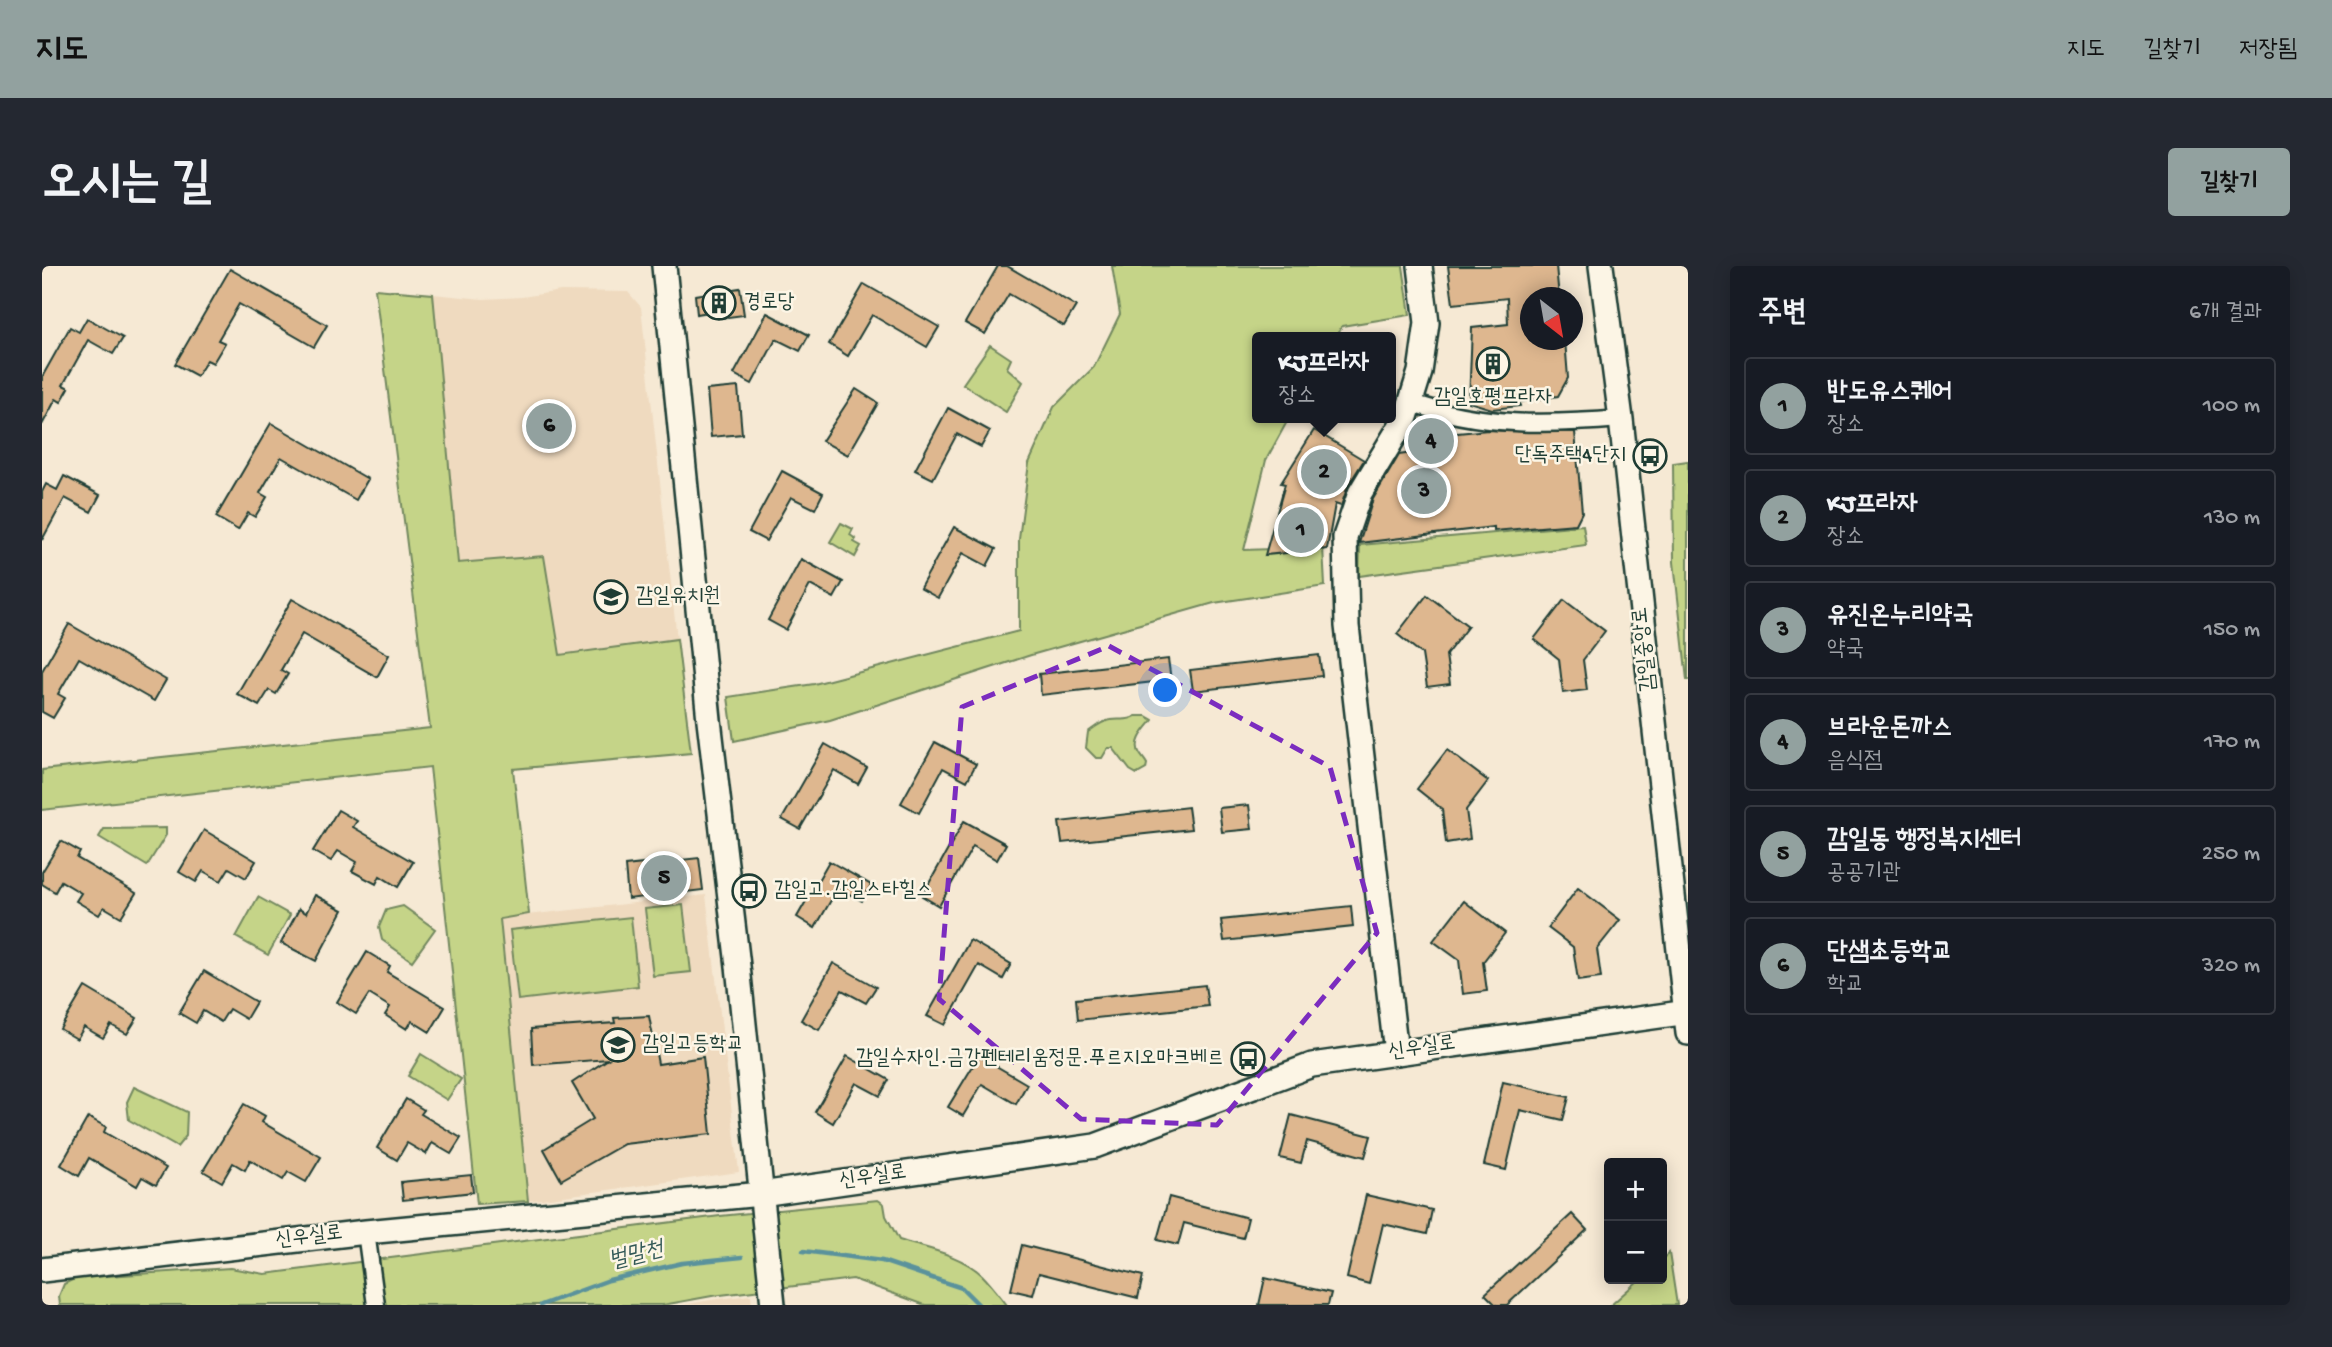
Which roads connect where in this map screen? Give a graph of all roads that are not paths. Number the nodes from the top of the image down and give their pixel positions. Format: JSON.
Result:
{"nodes":[{"id":1,"x":664,"y":266,"type":"edge"},
{"id":2,"x":1420,"y":266,"type":"edge"},
{"id":3,"x":1601,"y":266,"type":"edge"},
{"id":4,"x":1410,"y":402,"type":"junction"},
{"id":5,"x":1621,"y":419,"type":"junction"},
{"id":6,"x":1687,"y":1019,"type":"edge"},
{"id":7,"x":1396,"y":1053,"type":"junction"},
{"id":8,"x":761,"y":1194,"type":"junction"},
{"id":9,"x":366,"y":1232,"type":"junction"},
{"id":10,"x":42,"y":1270,"type":"edge"},
{"id":11,"x":376,"y":1305,"type":"edge"},
{"id":12,"x":773,"y":1305,"type":"edge"}],
"edges":[{"from":1,"to":8,"type":"street"},
{"from":2,"to":4,"type":"street"},
{"from":3,"to":5,"type":"street","name":"감일중앙로"},
{"from":4,"to":5,"type":"street"},
{"from":4,"to":7,"type":"street"},
{"from":5,"to":6,"type":"street","name":"감일중앙로"},
{"from":6,"to":7,"type":"street","name":"신우실로"},
{"from":7,"to":8,"type":"street","name":"신우실로"},
{"from":8,"to":9,"type":"street","name":"신우실로"},
{"from":8,"to":12,"type":"street"},
{"from":9,"to":10,"type":"street","name":"신우실로"},
{"from":9,"to":11,"type":"street"}]}
